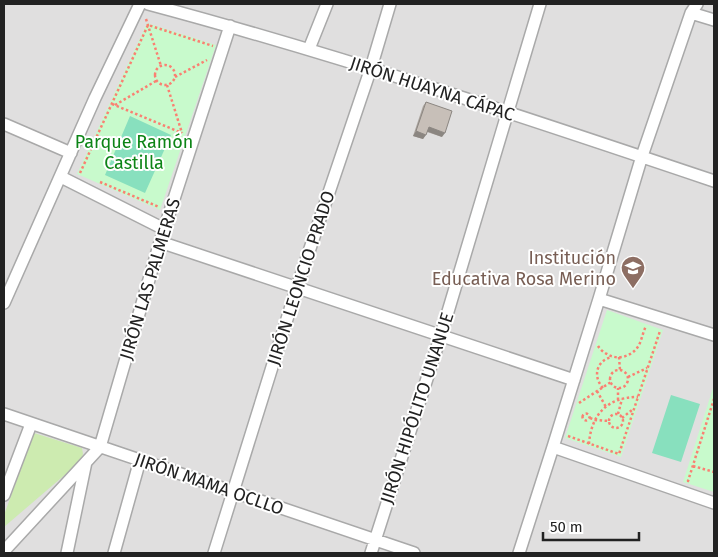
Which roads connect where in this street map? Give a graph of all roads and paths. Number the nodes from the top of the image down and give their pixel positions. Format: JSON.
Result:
{"nodes":[{"id":1,"x":140,"y":4,"type":"edge"},
{"id":2,"x":148,"y":4,"type":"edge"},
{"id":3,"x":327,"y":4,"type":"edge"},
{"id":4,"x":390,"y":4,"type":"edge"},
{"id":5,"x":540,"y":4,"type":"edge"},
{"id":6,"x":694,"y":8,"type":"edge"},
{"id":7,"x":714,"y":20,"type":"edge"},
{"id":8,"x":148,"y":25,"type":"junction"},
{"id":9,"x":230,"y":26,"type":"junction"},
{"id":10,"x":309,"y":50,"type":"junction"},
{"id":11,"x":212,"y":52,"type":"dead end"},
{"id":12,"x":161,"y":66,"type":"junction"},
{"id":13,"x":206,"y":68,"type":"dead end"},
{"id":14,"x":371,"y":68,"type":"junction"},
{"id":15,"x":175,"y":76,"type":"junction"},
{"id":16,"x":156,"y":81,"type":"junction"},
{"id":17,"x":167,"y":85,"type":"junction"},
{"id":18,"x":114,"y":104,"type":"junction"},
{"id":19,"x":507,"y":113,"type":"junction"},
{"id":20,"x":4,"y":124,"type":"edge"},
{"id":21,"x":72,"y":153,"type":"junction"},
{"id":22,"x":642,"y":156,"type":"junction"},
{"id":23,"x":80,"y":173,"type":"dead end"},
{"id":24,"x":60,"y":177,"type":"junction"},
{"id":25,"x":98,"y":181,"type":"dead end"},
{"id":26,"x":714,"y":181,"type":"edge"},
{"id":27,"x":158,"y":208,"type":"dead end"},
{"id":28,"x":164,"y":229,"type":"junction"},
{"id":29,"x":160,"y":242,"type":"junction"},
{"id":30,"x":9,"y":275,"type":"edge"},
{"id":31,"x":297,"y":287,"type":"junction"},
{"id":32,"x":599,"y":299,"type":"junction"},
{"id":33,"x":4,"y":303,"type":"edge"},
{"id":34,"x":441,"y":335,"type":"junction"},
{"id":35,"x":714,"y":335,"type":"edge"},
{"id":36,"x":600,"y":338,"type":"dead end"},
{"id":37,"x":612,"y":356,"type":"junction"},
{"id":38,"x":619,"y":357,"type":"junction"},
{"id":39,"x":647,"y":368,"type":"junction"},
{"id":40,"x":620,"y":370,"type":"junction"},
{"id":41,"x":628,"y":377,"type":"junction"},
{"id":42,"x":574,"y":380,"type":"junction"},
{"id":43,"x":611,"y":382,"type":"junction"},
{"id":44,"x":603,"y":388,"type":"junction"},
{"id":45,"x":618,"y":388,"type":"junction"},
{"id":46,"x":597,"y":392,"type":"junction"},
{"id":47,"x":582,"y":394,"type":"dead end"},
{"id":48,"x":638,"y":397,"type":"junction"},
{"id":49,"x":620,"y":399,"type":"junction"},
{"id":50,"x":714,"y":400,"type":"edge"},
{"id":51,"x":606,"y":407,"type":"junction"},
{"id":52,"x":634,"y":408,"type":"junction"},
{"id":53,"x":576,"y":413,"type":"dead end"},
{"id":54,"x":4,"y":414,"type":"edge"},
{"id":55,"x":618,"y":414,"type":"junction"},
{"id":56,"x":709,"y":416,"type":"junction"},
{"id":57,"x":622,"y":418,"type":"junction"},
{"id":58,"x":714,"y":418,"type":"edge"},
{"id":59,"x":595,"y":420,"type":"junction"},
{"id":60,"x":609,"y":421,"type":"junction"},
{"id":61,"x":31,"y":424,"type":"junction"},
{"id":62,"x":570,"y":428,"type":"dead end"},
{"id":63,"x":589,"y":444,"type":"junction"},
{"id":64,"x":100,"y":447,"type":"junction"},
{"id":65,"x":553,"y":448,"type":"junction"},
{"id":66,"x":140,"y":460,"type":"junction"},
{"id":67,"x":86,"y":461,"type":"junction"},
{"id":68,"x":693,"y":466,"type":"junction"},
{"id":69,"x":714,"y":472,"type":"edge"},
{"id":70,"x":697,"y":484,"type":"dead end"},
{"id":71,"x":233,"y":492,"type":"junction"},
{"id":72,"x":4,"y":495,"type":"edge"},
{"id":73,"x":714,"y":503,"type":"edge"},
{"id":74,"x":376,"y":540,"type":"junction"},
{"id":75,"x":4,"y":550,"type":"edge"},
{"id":76,"x":67,"y":553,"type":"edge"},
{"id":77,"x":114,"y":553,"type":"edge"},
{"id":78,"x":214,"y":553,"type":"edge"},
{"id":79,"x":371,"y":553,"type":"edge"},
{"id":80,"x":414,"y":553,"type":"edge"},
{"id":81,"x":519,"y":553,"type":"edge"}],
"edges":[{"from":1,"to":21,"type":"street"},
{"from":2,"to":9,"type":"street","name":"JIRÓN HUAYNA CÁPAC"},
{"from":3,"to":10,"type":"street"},
{"from":4,"to":14,"type":"street","name":"JIRÓN LEONCIO PRADO"},
{"from":5,"to":19,"type":"street","name":"JIRÓN HIPÓLITO UNANUE"},
{"from":6,"to":7,"type":"street"},
{"from":6,"to":22,"type":"street"},
{"from":8,"to":11,"type":"path"},
{"from":8,"to":12,"type":"path"},
{"from":8,"to":18,"type":"path"},
{"from":9,"to":10,"type":"street","name":"JIRÓN HUAYNA CÁPAC"},
{"from":9,"to":28,"type":"street","name":"JIRÓN LAS PALMERAS"},
{"from":10,"to":14,"type":"street","name":"JIRÓN HUAYNA CÁPAC"},
{"from":12,"to":15,"type":"path"},
{"from":12,"to":16,"type":"path"},
{"from":13,"to":15,"type":"path"},
{"from":14,"to":19,"type":"street","name":"JIRÓN HUAYNA CÁPAC"},
{"from":14,"to":31,"type":"street","name":"JIRÓN LEONCIO PRADO"},
{"from":15,"to":17,"type":"path"},
{"from":16,"to":17,"type":"path"},
{"from":16,"to":18,"type":"path"},
{"from":17,"to":18,"type":"path"},
{"from":18,"to":23,"type":"path"},
{"from":19,"to":22,"type":"street","name":"JIRÓN HUAYNA CÁPAC"},
{"from":19,"to":34,"type":"street","name":"JIRÓN HIPÓLITO UNANUE"},
{"from":20,"to":21,"type":"street"},
{"from":21,"to":24,"type":"street"},
{"from":22,"to":26,"type":"street","name":"JIRÓN HUAYNA CÁPAC"},
{"from":22,"to":32,"type":"street"},
{"from":24,"to":28,"type":"street"},
{"from":24,"to":30,"type":"street"},
{"from":25,"to":27,"type":"path"},
{"from":28,"to":29,"type":"street","name":"JIRÓN LAS PALMERAS"},
{"from":29,"to":31,"type":"street"},
{"from":29,"to":64,"type":"street","name":"JIRÓN LAS PALMERAS"},
{"from":30,"to":33,"type":"street"},
{"from":31,"to":34,"type":"street"},
{"from":31,"to":71,"type":"street","name":"JIRÓN LEONCIO PRADO"},
{"from":32,"to":35,"type":"street"},
{"from":32,"to":42,"type":"street"},
{"from":34,"to":42,"type":"street"},
{"from":34,"to":74,"type":"street","name":"JIRÓN HIPÓLITO UNANUE"},
{"from":36,"to":37,"type":"path"},
{"from":37,"to":38,"type":"path"},
{"from":37,"to":44,"type":"path"},
{"from":38,"to":39,"type":"path"},
{"from":38,"to":40,"type":"path"},
{"from":39,"to":41,"type":"path"},
{"from":39,"to":48,"type":"path"},
{"from":40,"to":41,"type":"path"},
{"from":40,"to":43,"type":"path"},
{"from":41,"to":45,"type":"path"},
{"from":42,"to":65,"type":"street"},
{"from":43,"to":44,"type":"path"},
{"from":43,"to":45,"type":"path"},
{"from":44,"to":46,"type":"path"},
{"from":45,"to":49,"type":"path"},
{"from":46,"to":47,"type":"path"},
{"from":46,"to":51,"type":"path"},
{"from":48,"to":49,"type":"path"},
{"from":48,"to":52,"type":"path"},
{"from":49,"to":51,"type":"path"},
{"from":49,"to":55,"type":"path"},
{"from":50,"to":56,"type":"path"},
{"from":51,"to":59,"type":"path"},
{"from":52,"to":57,"type":"path"},
{"from":52,"to":63,"type":"path"},
{"from":53,"to":59,"type":"path"},
{"from":54,"to":61,"type":"street","name":"JIRÓN MAMA OCLLO"},
{"from":55,"to":57,"type":"path"},
{"from":55,"to":60,"type":"path"},
{"from":56,"to":58,"type":"path"},
{"from":56,"to":58,"type":"path"},
{"from":56,"to":68,"type":"path"},
{"from":57,"to":60,"type":"path"},
{"from":59,"to":60,"type":"path"},
{"from":59,"to":63,"type":"path"},
{"from":61,"to":64,"type":"street","name":"JIRÓN MAMA OCLLO"},
{"from":61,"to":72,"type":"street"},
{"from":62,"to":63,"type":"path"},
{"from":64,"to":66,"type":"street","name":"JIRÓN MAMA OCLLO"},
{"from":64,"to":67,"type":"street"},
{"from":65,"to":73,"type":"street"},
{"from":65,"to":81,"type":"street"},
{"from":66,"to":71,"type":"street","name":"JIRÓN MAMA OCLLO"},
{"from":66,"to":77,"type":"street"},
{"from":67,"to":75,"type":"street"},
{"from":67,"to":76,"type":"street"},
{"from":68,"to":69,"type":"path"},
{"from":68,"to":70,"type":"path"},
{"from":71,"to":74,"type":"street","name":"JIRÓN MAMA OCLLO"},
{"from":71,"to":78,"type":"street","name":"JIRÓN LEONCIO PRADO"},
{"from":74,"to":79,"type":"street","name":"JIRÓN HIPÓLITO UNANUE"},
{"from":74,"to":80,"type":"street","name":"JIRÓN MAMA OCLLO"}]}
